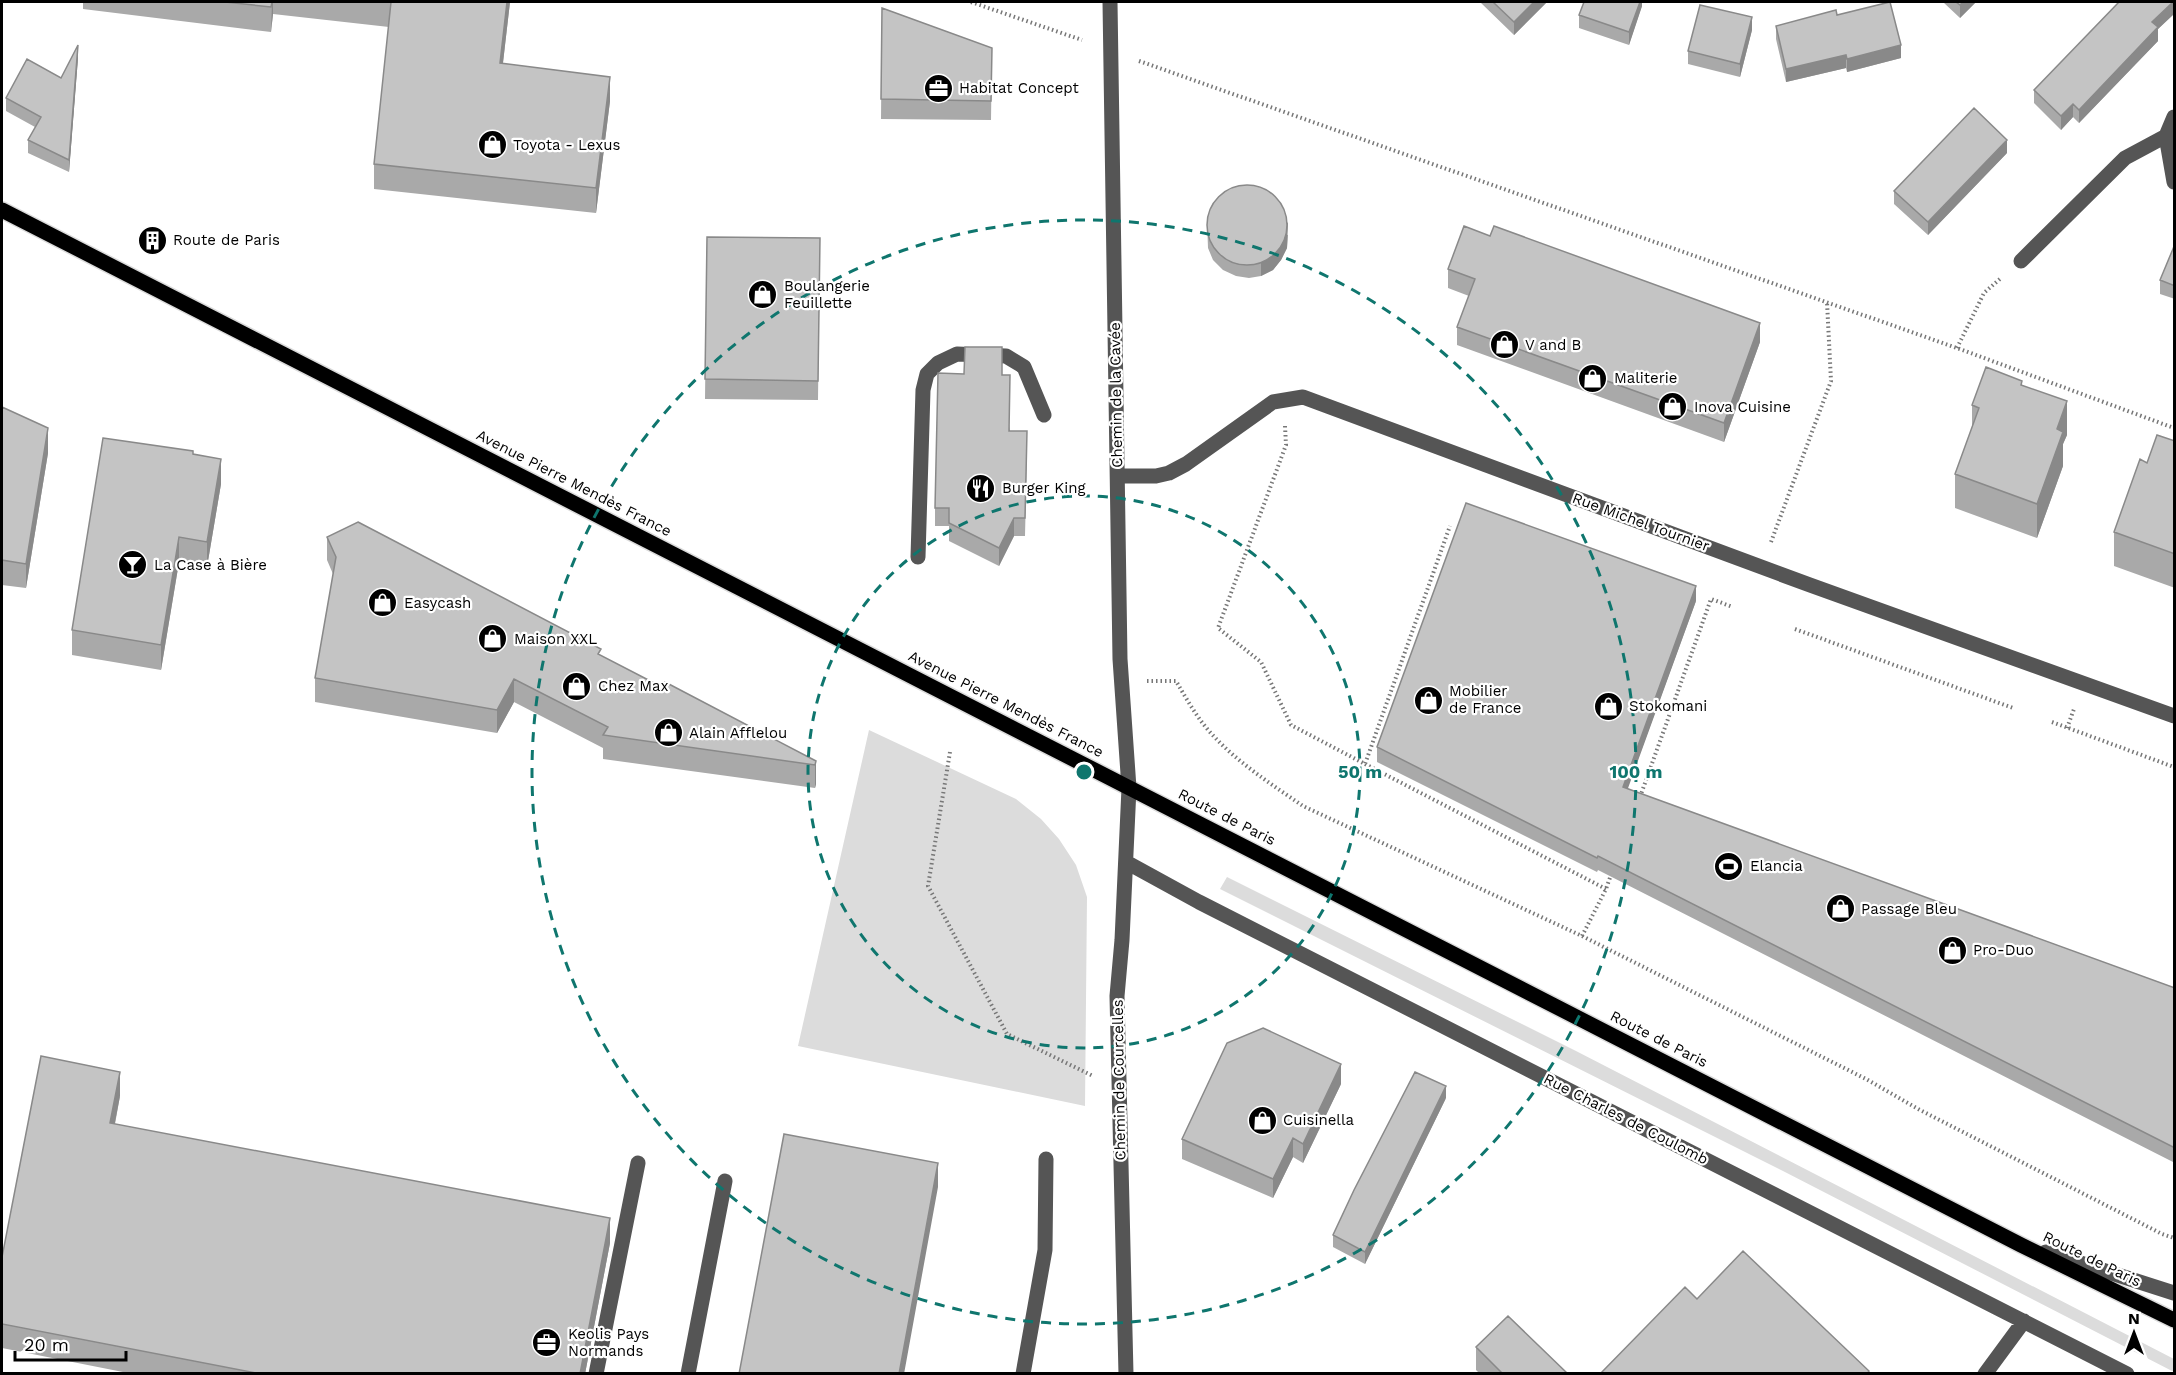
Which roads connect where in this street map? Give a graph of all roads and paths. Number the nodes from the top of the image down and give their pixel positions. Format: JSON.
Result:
{"nodes":[{"id":1,"x":971,"y":2,"type":"edge"},
{"id":2,"x":1110,"y":2,"type":"edge"},
{"id":3,"x":1082,"y":40,"type":"dead end"},
{"id":4,"x":1138,"y":61,"type":"dead end"},
{"id":5,"x":2175,"y":117,"type":"edge"},
{"id":6,"x":2166,"y":136,"type":"junction"},
{"id":7,"x":2175,"y":182,"type":"edge"},
{"id":8,"x":2,"y":210,"type":"edge"},
{"id":9,"x":2021,"y":261,"type":"joint"},
{"id":10,"x":1827,"y":302,"type":"junction"},
{"id":11,"x":1957,"y":348,"type":"junction"},
{"id":12,"x":1044,"y":415,"type":"dead end"},
{"id":13,"x":1285,"y":426,"type":"dead end"},
{"id":14,"x":2175,"y":428,"type":"edge"},
{"id":15,"x":1118,"y":476,"type":"junction"},
{"id":16,"x":1450,"y":526,"type":"dead end"},
{"id":17,"x":1771,"y":542,"type":"dead end"},
{"id":18,"x":918,"y":557,"type":"dead end"},
{"id":19,"x":1734,"y":607,"type":"dead end"},
{"id":20,"x":1795,"y":629,"type":"dead end"},
{"id":21,"x":1122,"y":681,"type":"junction"},
{"id":22,"x":2076,"y":703,"type":"dead end"},
{"id":23,"x":2013,"y":708,"type":"dead end"},
{"id":24,"x":2175,"y":716,"type":"edge"},
{"id":25,"x":2052,"y":722,"type":"dead end"},
{"id":26,"x":2067,"y":728,"type":"junction"},
{"id":27,"x":950,"y":753,"type":"dead end"},
{"id":28,"x":1365,"y":764,"type":"junction"},
{"id":29,"x":2175,"y":767,"type":"edge"},
{"id":30,"x":1129,"y":788,"type":"junction"},
{"id":31,"x":1640,"y":799,"type":"edge"},
{"id":32,"x":1126,"y":862,"type":"junction"},
{"id":33,"x":1614,"y":869,"type":"edge"},
{"id":34,"x":1606,"y":889,"type":"junction"},
{"id":35,"x":1582,"y":936,"type":"junction"},
{"id":36,"x":1093,"y":1087,"type":"dead end"},
{"id":37,"x":1046,"y":1159,"type":"dead end"},
{"id":38,"x":638,"y":1163,"type":"dead end"},
{"id":39,"x":725,"y":1181,"type":"dead end"},
{"id":40,"x":2175,"y":1238,"type":"edge"},
{"id":41,"x":2021,"y":1245,"type":"junction"},
{"id":42,"x":2175,"y":1293,"type":"edge"},
{"id":43,"x":2175,"y":1320,"type":"edge"},
{"id":44,"x":2024,"y":1321,"type":"junction"},
{"id":45,"x":596,"y":1374,"type":"edge"},
{"id":46,"x":688,"y":1374,"type":"edge"},
{"id":47,"x":1023,"y":1374,"type":"edge"},
{"id":48,"x":1126,"y":1374,"type":"edge"},
{"id":49,"x":1985,"y":1374,"type":"edge"},
{"id":50,"x":2127,"y":1374,"type":"edge"}],
"edges":[{"from":1,"to":3,"type":"path"},
{"from":2,"to":15,"type":"street","name":"Chemin de la Cavée"},
{"from":4,"to":10,"type":"path"},
{"from":5,"to":6,"type":"street"},
{"from":6,"to":7,"type":"street"},
{"from":6,"to":9,"type":"street"},
{"from":8,"to":30,"type":"main road","name":"Avenue Pierre Mendès France"},
{"from":9,"to":11,"type":"path"},
{"from":10,"to":11,"type":"path"},
{"from":10,"to":17,"type":"path"},
{"from":11,"to":14,"type":"path"},
{"from":12,"to":18,"type":"street"},
{"from":13,"to":28,"type":"path"},
{"from":15,"to":21,"type":"street","name":"Chemin de la Cavée"},
{"from":15,"to":24,"type":"street","name":"Rue Michel Tournier"},
{"from":16,"to":28,"type":"path"},
{"from":19,"to":31,"type":"path"},
{"from":20,"to":23,"type":"path"},
{"from":21,"to":30,"type":"street","name":"Chemin de la Cavée"},
{"from":21,"to":35,"type":"path"},
{"from":22,"to":26,"type":"path"},
{"from":25,"to":26,"type":"path"},
{"from":26,"to":29,"type":"path"},
{"from":27,"to":36,"type":"path"},
{"from":28,"to":34,"type":"path"},
{"from":30,"to":32,"type":"street","name":"Chemin de Courcelles"},
{"from":30,"to":41,"type":"main road","name":"Route de Paris"},
{"from":32,"to":44,"type":"street","name":"Rue Charles de Coulomb"},
{"from":32,"to":48,"type":"street","name":"Chemin de Courcelles"},
{"from":33,"to":34,"type":"path"},
{"from":34,"to":35,"type":"path"},
{"from":35,"to":40,"type":"path"},
{"from":37,"to":47,"type":"street"},
{"from":38,"to":45,"type":"street"},
{"from":39,"to":46,"type":"street"},
{"from":41,"to":42,"type":"street"},
{"from":41,"to":43,"type":"main road","name":"Route de Paris"},
{"from":44,"to":49,"type":"street"},
{"from":44,"to":50,"type":"street","name":"Rue Charles de Coulomb"}]}
